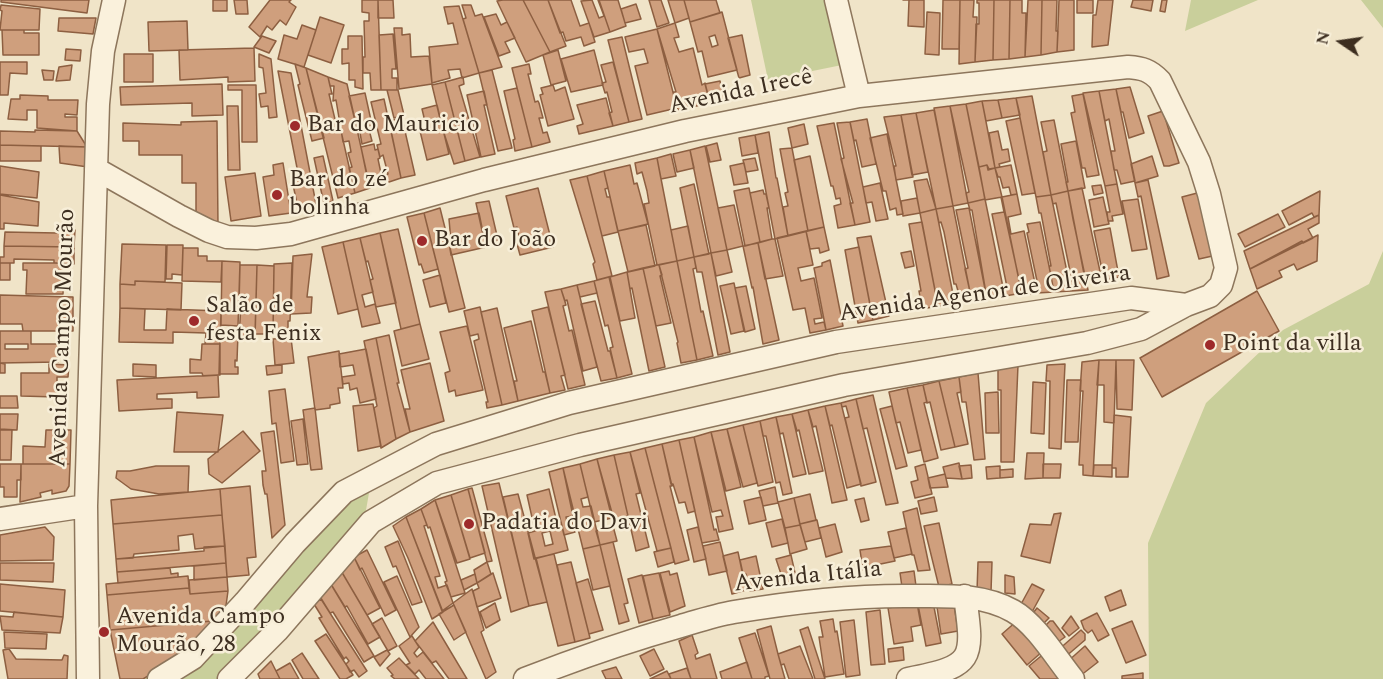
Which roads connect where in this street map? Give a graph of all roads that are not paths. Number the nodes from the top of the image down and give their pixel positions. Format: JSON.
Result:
{"nodes":[{"id":1,"x":114,"y":0,"type":"edge"},
{"id":2,"x":836,"y":0,"type":"edge"},
{"id":3,"x":859,"y":96,"type":"junction"},
{"id":4,"x":96,"y":169,"type":"junction"},
{"id":5,"x":1186,"y":305,"type":"junction"},
{"id":6,"x":86,"y":506,"type":"junction"},
{"id":7,"x":0,"y":519,"type":"edge"},
{"id":8,"x":965,"y":596,"type":"junction"},
{"id":9,"x":88,"y":679,"type":"edge"},
{"id":10,"x":159,"y":679,"type":"edge"},
{"id":11,"x":229,"y":679,"type":"edge"},
{"id":12,"x":525,"y":679,"type":"edge"},
{"id":13,"x":908,"y":679,"type":"edge"},
{"id":14,"x":1073,"y":679,"type":"edge"}],
"edges":[{"from":1,"to":4,"type":"street","name":"Avenida Campo Mourão"},
{"from":2,"to":3,"type":"street"},
{"from":3,"to":4,"type":"street","name":"Avenida Irecê"},
{"from":3,"to":5,"type":"street","name":"Avenida Irecê"},
{"from":4,"to":6,"type":"street","name":"Avenida Campo Mourão"},
{"from":5,"to":10,"type":"street","name":"Avenida Agenor de Oliveira"},
{"from":5,"to":11,"type":"street"},
{"from":6,"to":7,"type":"street"},
{"from":6,"to":9,"type":"street","name":"Avenida Campo Mourão"},
{"from":8,"to":12,"type":"street","name":"Avenida Itália"},
{"from":8,"to":13,"type":"street"},
{"from":8,"to":14,"type":"street","name":"Avenida Itália"}]}
